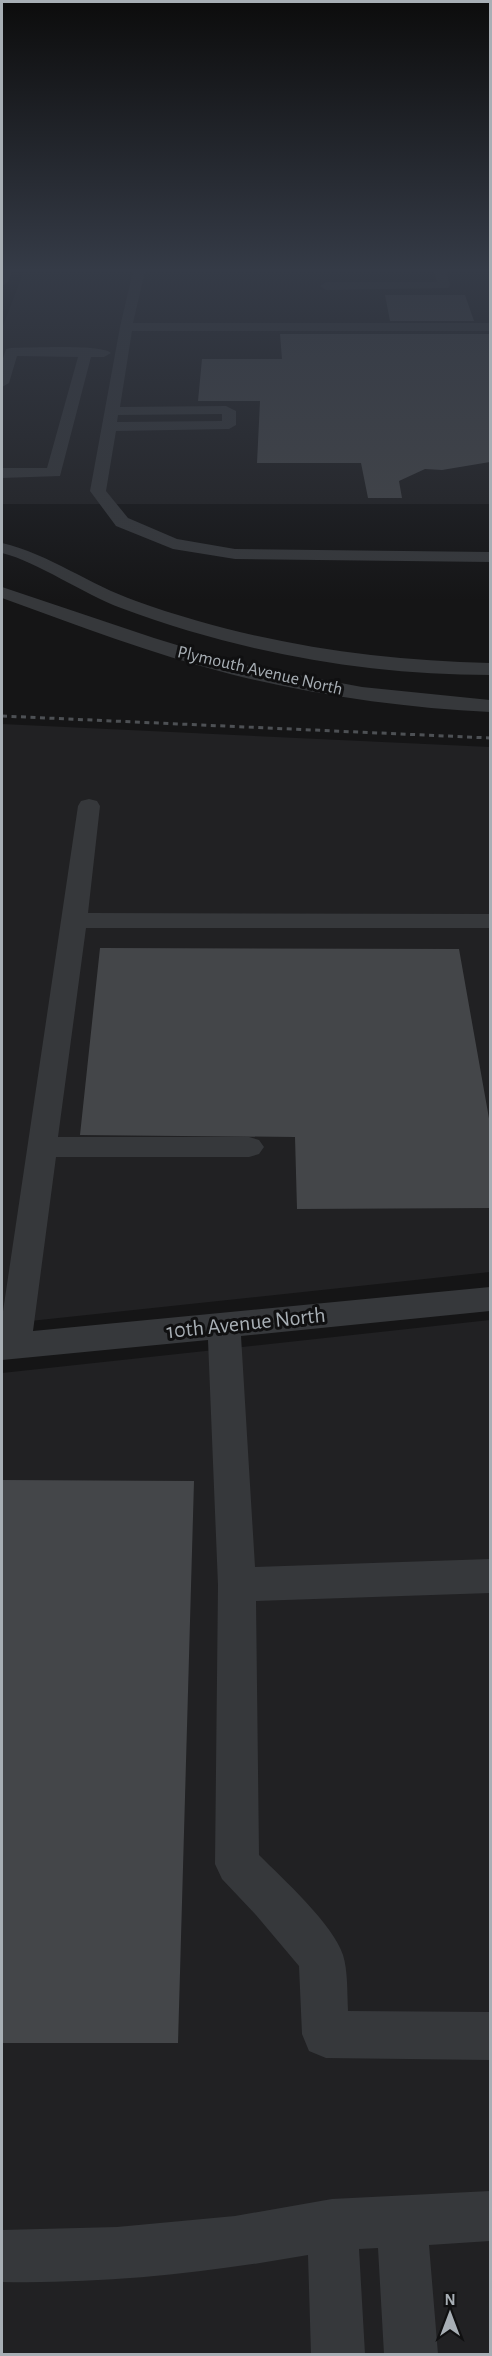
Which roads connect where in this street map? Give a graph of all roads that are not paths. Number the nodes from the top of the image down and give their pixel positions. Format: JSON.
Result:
{"nodes":[{"id":1,"x":80,"y":381,"type":"edge"},
{"id":2,"x":117,"y":381,"type":"edge"},
{"id":3,"x":112,"y":411,"type":"junction"},
{"id":4,"x":109,"y":427,"type":"junction"},
{"id":5,"x":2,"y":473,"type":"edge"},
{"id":6,"x":6,"y":550,"type":"edge"},
{"id":7,"x":490,"y":557,"type":"edge"},
{"id":8,"x":2,"y":592,"type":"edge"},
{"id":9,"x":490,"y":669,"type":"edge"},
{"id":10,"x":490,"y":705,"type":"edge"},
{"id":11,"x":89,"y":806,"type":"dead end"},
{"id":12,"x":490,"y":921,"type":"edge"},
{"id":13,"x":74,"y":922,"type":"junction"},
{"id":14,"x":41,"y":1147,"type":"junction"},
{"id":15,"x":249,"y":1147,"type":"dead end"},
{"id":16,"x":490,"y":1299,"type":"edge"},
{"id":17,"x":224,"y":1326,"type":"junction"},
{"id":18,"x":8,"y":1347,"type":"edge"},
{"id":19,"x":490,"y":1576,"type":"edge"},
{"id":20,"x":237,"y":1585,"type":"junction"},
{"id":21,"x":490,"y":2036,"type":"edge"},
{"id":22,"x":490,"y":2216,"type":"edge"},
{"id":23,"x":402,"y":2220,"type":"junction"},
{"id":24,"x":332,"y":2225,"type":"junction"},
{"id":25,"x":2,"y":2256,"type":"edge"},
{"id":26,"x":338,"y":2355,"type":"edge"},
{"id":27,"x":411,"y":2355,"type":"edge"}],
"edges":[{"from":1,"to":5,"type":"street"},
{"from":2,"to":3,"type":"street"},
{"from":3,"to":4,"type":"street"},
{"from":3,"to":4,"type":"street"},
{"from":4,"to":7,"type":"street"},
{"from":6,"to":9,"type":"street"},
{"from":8,"to":10,"type":"street","name":"Plymouth Avenue North"},
{"from":11,"to":13,"type":"street"},
{"from":12,"to":13,"type":"street"},
{"from":13,"to":14,"type":"street"},
{"from":14,"to":15,"type":"street"},
{"from":14,"to":18,"type":"street"},
{"from":16,"to":17,"type":"street","name":"10th Avenue North"},
{"from":17,"to":18,"type":"street","name":"10th Avenue North"},
{"from":17,"to":20,"type":"street"},
{"from":19,"to":20,"type":"street"},
{"from":20,"to":21,"type":"street"},
{"from":22,"to":23,"type":"street"},
{"from":23,"to":24,"type":"street"},
{"from":23,"to":27,"type":"street"},
{"from":24,"to":25,"type":"street"},
{"from":24,"to":26,"type":"street"}]}
